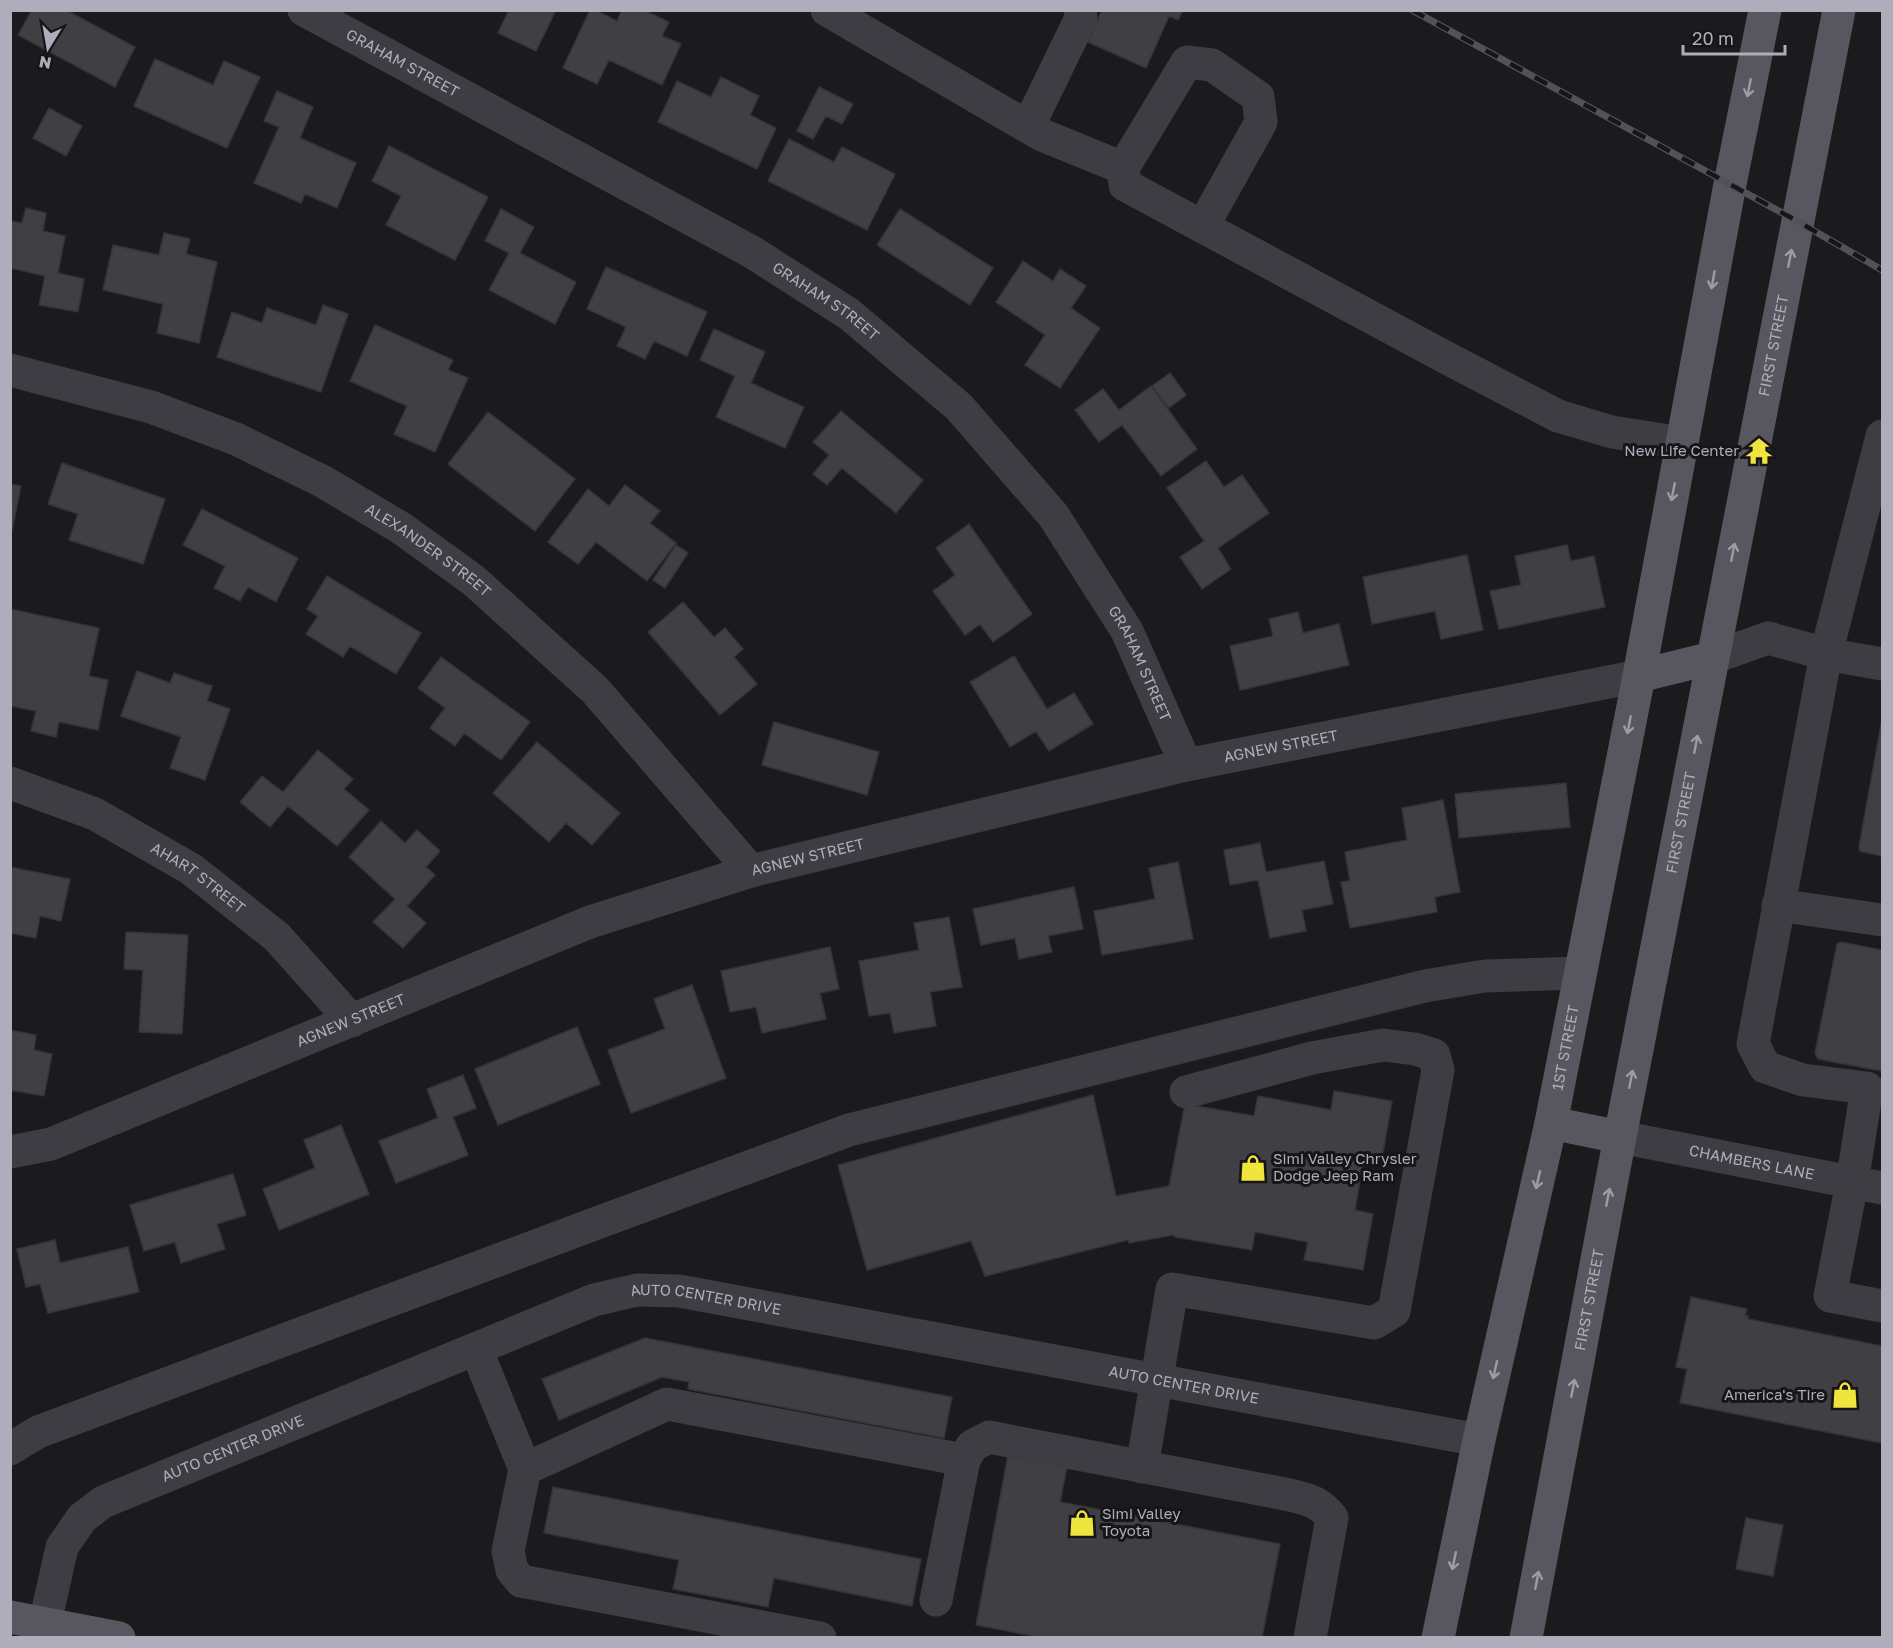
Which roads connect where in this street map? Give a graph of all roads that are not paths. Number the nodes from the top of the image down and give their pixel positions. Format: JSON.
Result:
{"nodes":[{"id":1,"x":304,"y":10,"type":"edge"},
{"id":2,"x":827,"y":10,"type":"edge"},
{"id":3,"x":1080,"y":10,"type":"edge"},
{"id":4,"x":1765,"y":10,"type":"edge"},
{"id":5,"x":1839,"y":10,"type":"edge"},
{"id":6,"x":1028,"y":127,"type":"junction"},
{"id":7,"x":1123,"y":168,"type":"junction"},
{"id":8,"x":1203,"y":226,"type":"junction"},
{"id":9,"x":10,"y":370,"type":"edge"},
{"id":10,"x":1882,"y":436,"type":"edge"},
{"id":11,"x":1682,"y":443,"type":"junction"},
{"id":12,"x":1826,"y":654,"type":"junction"},
{"id":13,"x":1712,"y":658,"type":"junction"},
{"id":14,"x":1882,"y":664,"type":"edge"},
{"id":15,"x":1639,"y":676,"type":"junction"},
{"id":16,"x":1186,"y":765,"type":"junction"},
{"id":17,"x":10,"y":783,"type":"edge"},
{"id":18,"x":751,"y":871,"type":"junction"},
{"id":19,"x":1779,"y":905,"type":"junction"},
{"id":20,"x":1882,"y":920,"type":"edge"},
{"id":21,"x":1580,"y":973,"type":"junction"},
{"id":22,"x":352,"y":1021,"type":"junction"},
{"id":23,"x":1186,"y":1092,"type":"dead end"},
{"id":24,"x":1551,"y":1123,"type":"junction"},
{"id":25,"x":1620,"y":1137,"type":"junction"},
{"id":26,"x":10,"y":1152,"type":"edge"},
{"id":27,"x":1867,"y":1186,"type":"edge"},
{"id":28,"x":1882,"y":1306,"type":"edge"},
{"id":29,"x":476,"y":1349,"type":"junction"},
{"id":30,"x":1158,"y":1380,"type":"junction"},
{"id":31,"x":1479,"y":1440,"type":"junction"},
{"id":32,"x":10,"y":1449,"type":"edge"},
{"id":33,"x":964,"y":1460,"type":"junction"},
{"id":34,"x":1142,"y":1467,"type":"junction"},
{"id":35,"x":525,"y":1469,"type":"junction"},
{"id":36,"x":936,"y":1600,"type":"dead end"},
{"id":37,"x":10,"y":1617,"type":"edge"},
{"id":38,"x":45,"y":1623,"type":"junction"},
{"id":39,"x":119,"y":1638,"type":"edge"},
{"id":40,"x":820,"y":1638,"type":"edge"},
{"id":41,"x":1310,"y":1638,"type":"edge"},
{"id":42,"x":1438,"y":1638,"type":"edge"},
{"id":43,"x":1526,"y":1638,"type":"edge"}],
"edges":[{"from":1,"to":16,"type":"street","name":"GRAHAM STREET"},
{"from":2,"to":6,"type":"street"},
{"from":3,"to":6,"type":"street"},
{"from":4,"to":11,"type":"main road","one_way":true},
{"from":13,"to":5,"type":"main road","name":"FIRST STREET","one_way":true},
{"from":6,"to":7,"type":"street"},
{"from":7,"to":8,"type":"street"},
{"from":7,"to":8,"type":"street"},
{"from":8,"to":11,"type":"street"},
{"from":9,"to":18,"type":"street","name":"ALEXANDER STREET"},
{"from":10,"to":12,"type":"street"},
{"from":11,"to":15,"type":"main road","one_way":true},
{"from":12,"to":13,"type":"street"},
{"from":12,"to":14,"type":"street"},
{"from":12,"to":19,"type":"street"},
{"from":13,"to":15,"type":"main road"},
{"from":25,"to":13,"type":"main road","name":"FIRST STREET","one_way":true},
{"from":15,"to":16,"type":"street","name":"AGNEW STREET"},
{"from":15,"to":21,"type":"main road","one_way":true},
{"from":16,"to":18,"type":"street","name":"AGNEW STREET"},
{"from":17,"to":22,"type":"street","name":"AHART STREET"},
{"from":18,"to":22,"type":"street","name":"AGNEW STREET"},
{"from":19,"to":20,"type":"street"},
{"from":19,"to":27,"type":"street"},
{"from":21,"to":24,"type":"main road","name":"1ST STREET"},
{"from":21,"to":32,"type":"street"},
{"from":22,"to":26,"type":"street","name":"AGNEW STREET"},
{"from":23,"to":30,"type":"street"},
{"from":24,"to":25,"type":"main road"},
{"from":24,"to":31,"type":"main road","one_way":true},
{"from":25,"to":27,"type":"street","name":"CHAMBERS LANE"},
{"from":43,"to":25,"type":"main road","name":"FIRST STREET","one_way":true},
{"from":27,"to":28,"type":"street"},
{"from":29,"to":30,"type":"street","name":"AUTO CENTER DRIVE"},
{"from":29,"to":35,"type":"street"},
{"from":29,"to":38,"type":"street","name":"AUTO CENTER DRIVE"},
{"from":30,"to":31,"type":"street","name":"AUTO CENTER DRIVE"},
{"from":30,"to":34,"type":"street"},
{"from":31,"to":42,"type":"main road","one_way":true},
{"from":33,"to":34,"type":"street"},
{"from":33,"to":35,"type":"street"},
{"from":33,"to":36,"type":"street"},
{"from":34,"to":41,"type":"street"},
{"from":35,"to":40,"type":"street"},
{"from":37,"to":38,"type":"main road"},
{"from":38,"to":39,"type":"main road"}]}
